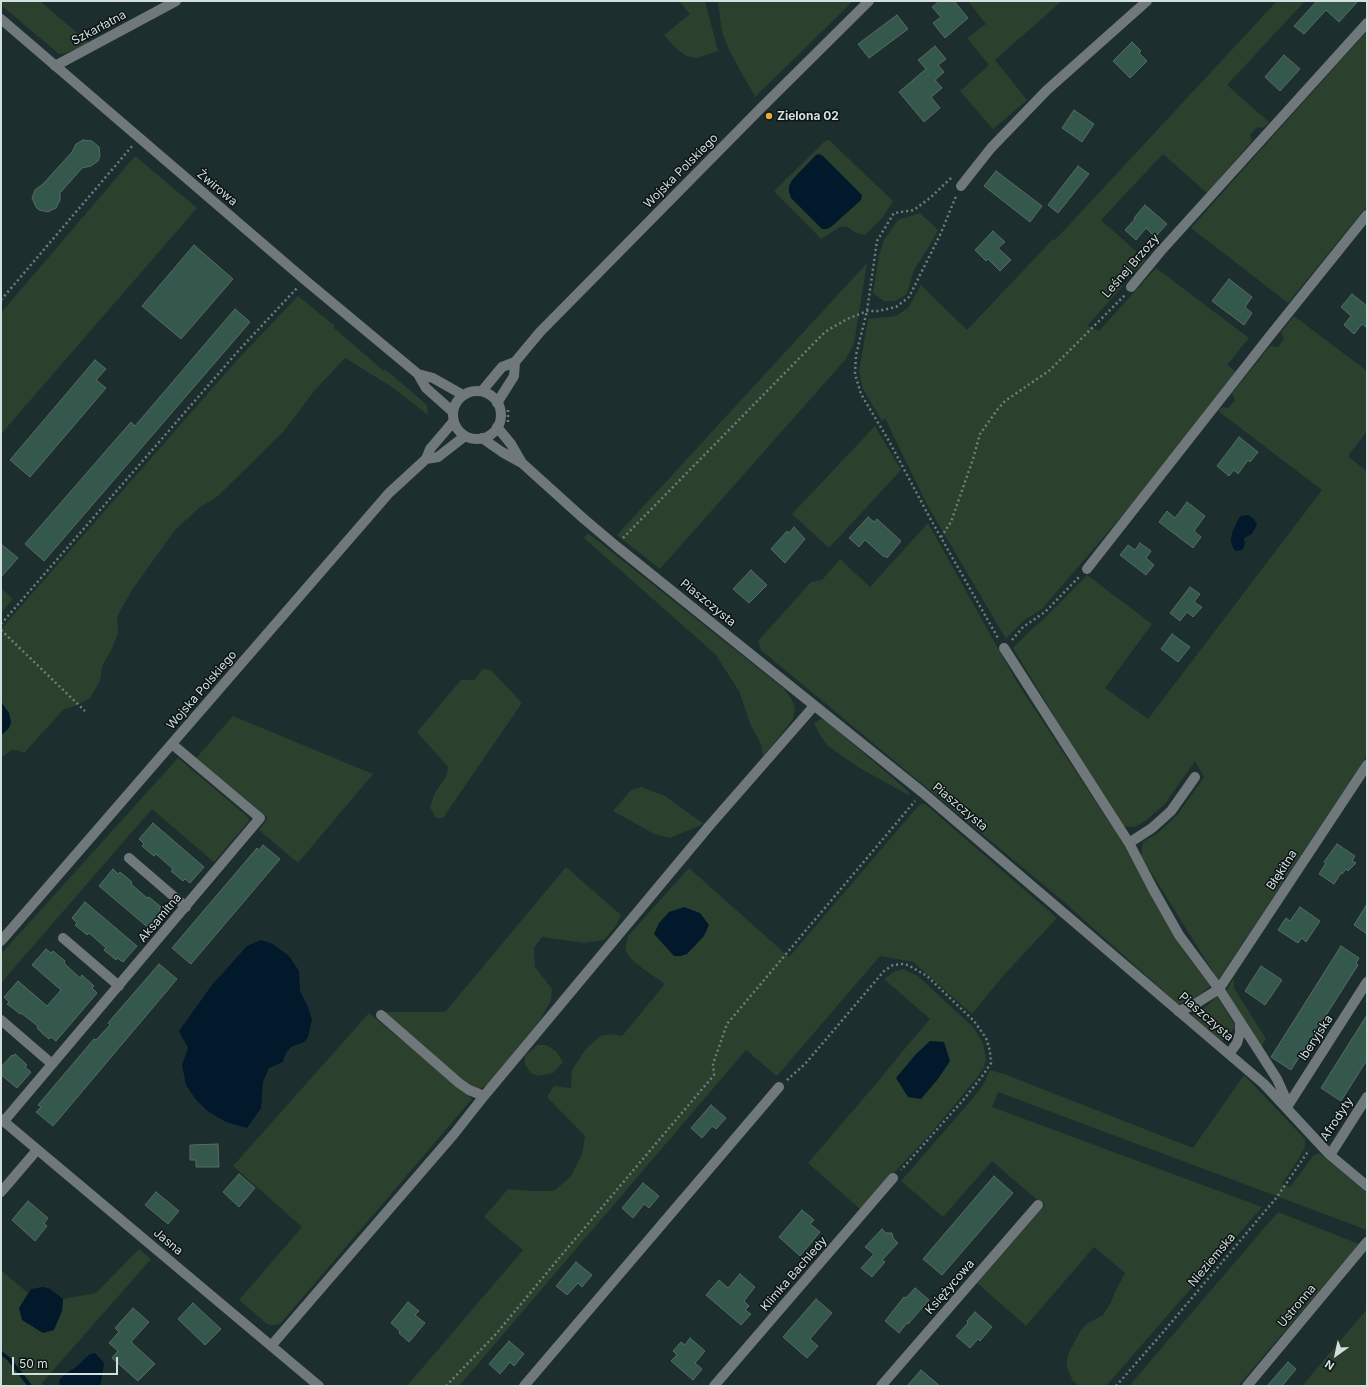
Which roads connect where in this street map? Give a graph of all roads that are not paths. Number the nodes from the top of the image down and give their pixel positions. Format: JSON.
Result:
{"nodes":[{"id":1,"x":176,"y":1,"type":"edge"},
{"id":2,"x":869,"y":1,"type":"edge"},
{"id":3,"x":1147,"y":1,"type":"edge"},
{"id":4,"x":1,"y":19,"type":"edge"},
{"id":5,"x":1367,"y":23,"type":"edge"},
{"id":6,"x":55,"y":66,"type":"junction"},
{"id":7,"x":960,"y":186,"type":"road end"},
{"id":8,"x":1367,"y":215,"type":"edge"},
{"id":9,"x":1131,"y":287,"type":"road end"},
{"id":10,"x":515,"y":362,"type":"junction"},
{"id":11,"x":418,"y":374,"type":"junction"},
{"id":12,"x":482,"y":391,"type":"junction"},
{"id":13,"x":463,"y":395,"type":"junction"},
{"id":14,"x":497,"y":403,"type":"junction"},
{"id":15,"x":453,"y":417,"type":"junction"},
{"id":16,"x":497,"y":428,"type":"junction"},
{"id":17,"x":465,"y":436,"type":"junction"},
{"id":18,"x":482,"y":438,"type":"junction"},
{"id":19,"x":426,"y":459,"type":"junction"},
{"id":20,"x":522,"y":463,"type":"junction"},
{"id":21,"x":1087,"y":569,"type":"road end"},
{"id":22,"x":1004,"y":648,"type":"road end"},
{"id":23,"x":814,"y":706,"type":"junction"},
{"id":24,"x":172,"y":744,"type":"junction"},
{"id":25,"x":1367,"y":765,"type":"edge"},
{"id":26,"x":1195,"y":777,"type":"dead end"},
{"id":27,"x":1129,"y":843,"type":"junction"},
{"id":28,"x":129,"y":858,"type":"dead end"},
{"id":29,"x":186,"y":907,"type":"junction"},
{"id":30,"x":63,"y":938,"type":"dead end"},
{"id":31,"x":1,"y":941,"type":"edge"},
{"id":32,"x":1367,"y":982,"type":"edge"},
{"id":33,"x":119,"y":986,"type":"junction"},
{"id":34,"x":1219,"y":989,"type":"junction"},
{"id":35,"x":1178,"y":1011,"type":"junction"},
{"id":36,"x":381,"y":1016,"type":"dead end"},
{"id":37,"x":1,"y":1020,"type":"edge"},
{"id":38,"x":1240,"y":1024,"type":"junction"},
{"id":39,"x":1229,"y":1054,"type":"junction"},
{"id":40,"x":52,"y":1064,"type":"junction"},
{"id":41,"x":780,"y":1087,"type":"road end"},
{"id":42,"x":484,"y":1096,"type":"junction"},
{"id":43,"x":1367,"y":1097,"type":"edge"},
{"id":44,"x":1287,"y":1107,"type":"junction"},
{"id":45,"x":2,"y":1120,"type":"edge"},
{"id":46,"x":37,"y":1150,"type":"junction"},
{"id":47,"x":1330,"y":1155,"type":"junction"},
{"id":48,"x":893,"y":1178,"type":"road end"},
{"id":49,"x":1367,"y":1186,"type":"edge"},
{"id":50,"x":1,"y":1192,"type":"edge"},
{"id":51,"x":1038,"y":1205,"type":"dead end"},
{"id":52,"x":1367,"y":1242,"type":"edge"},
{"id":53,"x":271,"y":1346,"type":"junction"},
{"id":54,"x":319,"y":1386,"type":"edge"},
{"id":55,"x":524,"y":1386,"type":"edge"},
{"id":56,"x":714,"y":1386,"type":"edge"},
{"id":57,"x":881,"y":1386,"type":"edge"},
{"id":58,"x":1246,"y":1386,"type":"edge"}],
"edges":[{"from":1,"to":6,"type":"street","name":"Szkarłatna"},
{"from":2,"to":10,"type":"street","name":"Wojska Polskiego"},
{"from":3,"to":7,"type":"street"},
{"from":4,"to":6,"type":"street","name":"Żwirowa"},
{"from":5,"to":9,"type":"street","name":"Leśnej Brzozy"},
{"from":6,"to":11,"type":"street","name":"Żwirowa"},
{"from":8,"to":21,"type":"street"},
{"from":10,"to":12,"type":"street","name":"Wojska Polskiego"},
{"from":10,"to":14,"type":"street","name":"Wojska Polskiego"},
{"from":11,"to":13,"type":"street","name":"Żwirowa"},
{"from":11,"to":15,"type":"street","name":"Żwirowa"},
{"from":12,"to":13,"type":"street"},
{"from":12,"to":14,"type":"street"},
{"from":13,"to":15,"type":"street"},
{"from":14,"to":16,"type":"street"},
{"from":15,"to":17,"type":"street"},
{"from":15,"to":19,"type":"street","name":"Wojska Polskiego"},
{"from":16,"to":18,"type":"street"},
{"from":16,"to":20,"type":"street","name":"Piaszczysta"},
{"from":17,"to":18,"type":"street"},
{"from":17,"to":19,"type":"street","name":"Wojska Polskiego"},
{"from":18,"to":20,"type":"street","name":"Piaszczysta"},
{"from":19,"to":24,"type":"street","name":"Wojska Polskiego"},
{"from":20,"to":23,"type":"street","name":"Piaszczysta"},
{"from":22,"to":27,"type":"street"},
{"from":23,"to":35,"type":"street","name":"Piaszczysta"},
{"from":23,"to":42,"type":"street"},
{"from":24,"to":29,"type":"street","name":"Aksamitna"},
{"from":24,"to":31,"type":"street","name":"Wojska Polskiego"},
{"from":25,"to":34,"type":"street","name":"Błękitna"},
{"from":26,"to":27,"type":"street"},
{"from":27,"to":34,"type":"street"},
{"from":28,"to":29,"type":"street"},
{"from":29,"to":33,"type":"street","name":"Aksamitna"},
{"from":30,"to":33,"type":"street"},
{"from":32,"to":44,"type":"street","name":"Iberyjska"},
{"from":33,"to":40,"type":"street","name":"Aksamitna"},
{"from":34,"to":35,"type":"street"},
{"from":34,"to":38,"type":"street"},
{"from":35,"to":39,"type":"street","name":"Piaszczysta"},
{"from":36,"to":42,"type":"street"},
{"from":37,"to":40,"type":"street"},
{"from":38,"to":39,"type":"street"},
{"from":38,"to":44,"type":"street"},
{"from":39,"to":44,"type":"street","name":"Piaszczysta"},
{"from":40,"to":45,"type":"street","name":"Aksamitna"},
{"from":41,"to":55,"type":"street"},
{"from":42,"to":53,"type":"street"},
{"from":43,"to":47,"type":"street","name":"Afrodyty"},
{"from":44,"to":47,"type":"street","name":"Piaszczysta"},
{"from":45,"to":46,"type":"street","name":"Jasna"},
{"from":46,"to":50,"type":"street"},
{"from":46,"to":53,"type":"street","name":"Jasna"},
{"from":47,"to":49,"type":"street","name":"Piaszczysta"},
{"from":48,"to":56,"type":"street","name":"Klimka Bachledy"},
{"from":51,"to":57,"type":"street","name":"Księżycowa"},
{"from":52,"to":58,"type":"street","name":"Ustronna"},
{"from":53,"to":54,"type":"street","name":"Jasna"}]}
